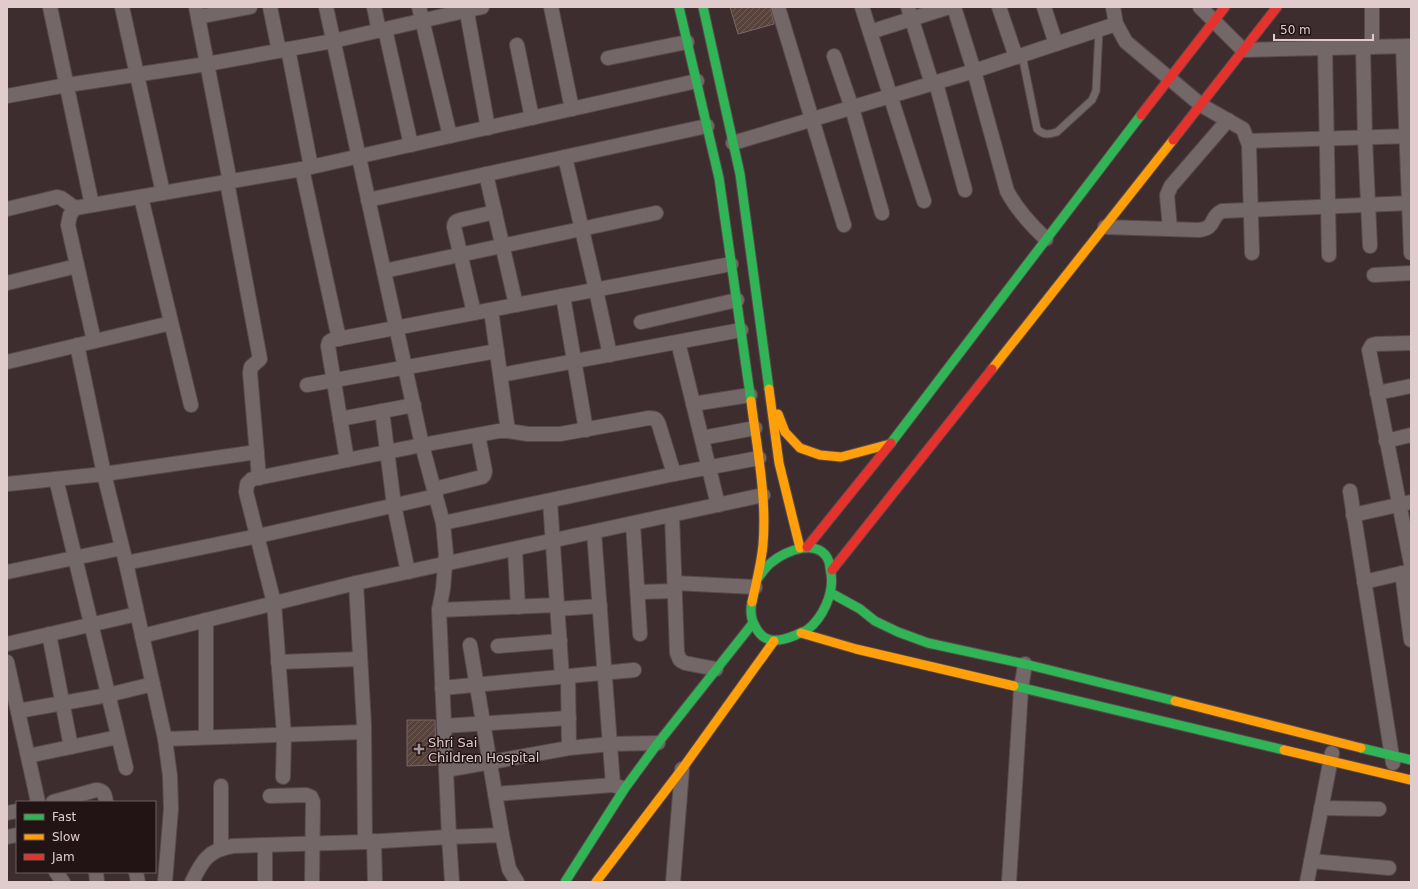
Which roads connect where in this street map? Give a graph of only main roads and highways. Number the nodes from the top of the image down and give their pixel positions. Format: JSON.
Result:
{"nodes":[{"id":1,"x":704,"y":7,"type":"edge"},
{"id":2,"x":1225,"y":7,"type":"edge"},
{"id":3,"x":1277,"y":7,"type":"edge"},
{"id":4,"x":680,"y":10,"type":"edge"},
{"id":5,"x":769,"y":385,"type":"junction"},
{"id":6,"x":890,"y":444,"type":"junction"},
{"id":7,"x":804,"y":548,"type":"junction"},
{"id":8,"x":832,"y":570,"type":"junction"},
{"id":9,"x":756,"y":583,"type":"junction"},
{"id":10,"x":831,"y":593,"type":"junction"},
{"id":11,"x":753,"y":623,"type":"junction"},
{"id":12,"x":801,"y":633,"type":"junction"},
{"id":13,"x":774,"y":641,"type":"junction"},
{"id":14,"x":1411,"y":760,"type":"edge"},
{"id":15,"x":1411,"y":782,"type":"edge"},
{"id":16,"x":565,"y":882,"type":"edge"},
{"id":17,"x":596,"y":882,"type":"edge"}],
"edges":[{"from":1,"to":5,"type":"main road"},
{"from":2,"to":6,"type":"main road"},
{"from":3,"to":8,"type":"main road"},
{"from":4,"to":9,"type":"main road"},
{"from":5,"to":6,"type":"main road"},
{"from":5,"to":7,"type":"main road"},
{"from":6,"to":7,"type":"main road"},
{"from":7,"to":8,"type":"main road"},
{"from":7,"to":9,"type":"main road"},
{"from":8,"to":10,"type":"main road"},
{"from":9,"to":11,"type":"main road"},
{"from":10,"to":12,"type":"main road"},
{"from":10,"to":14,"type":"main road"},
{"from":11,"to":13,"type":"main road"},
{"from":11,"to":16,"type":"main road"},
{"from":12,"to":13,"type":"main road"},
{"from":12,"to":15,"type":"main road"},
{"from":13,"to":17,"type":"main road"}]}
